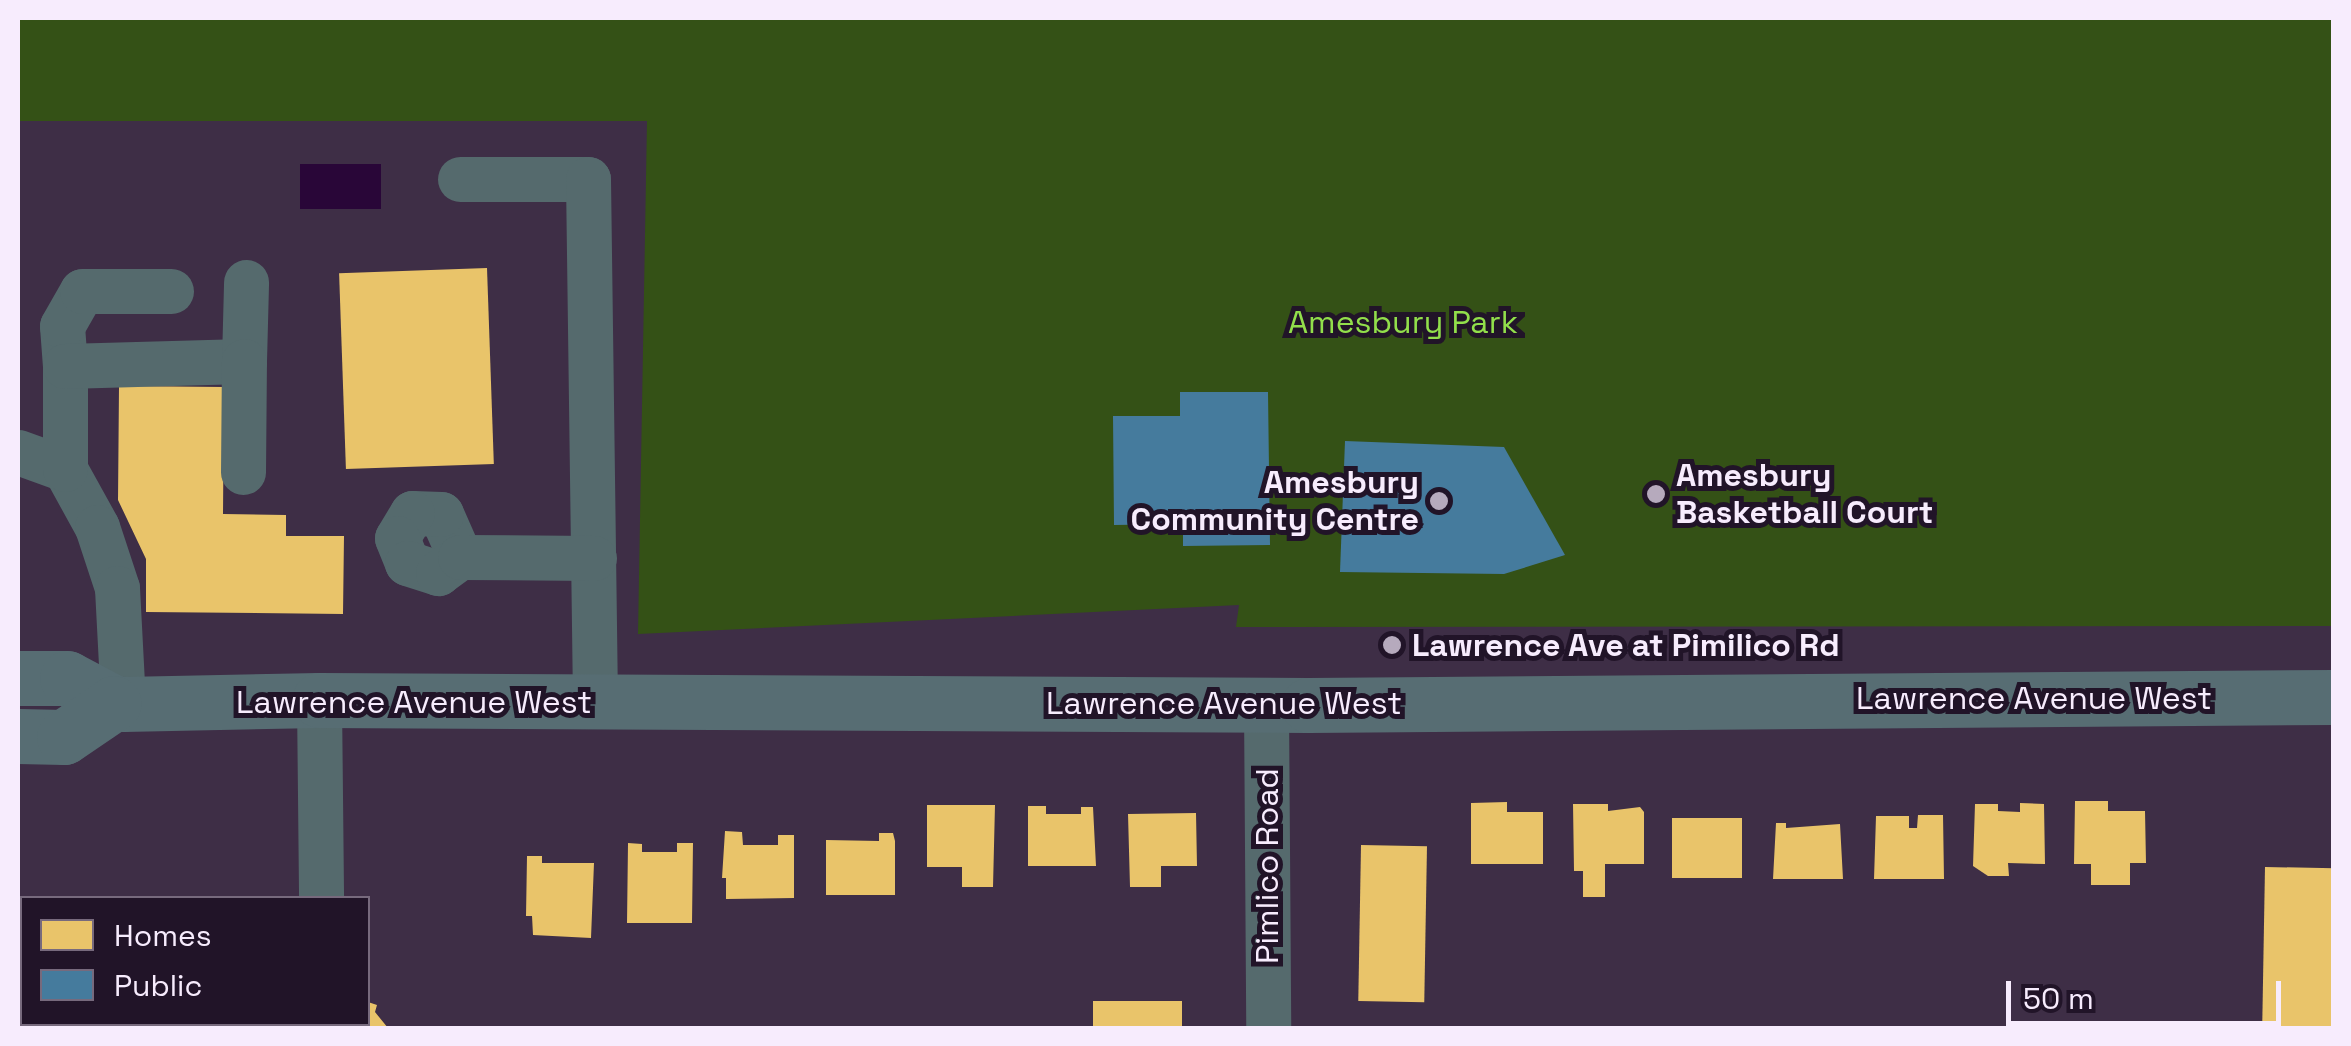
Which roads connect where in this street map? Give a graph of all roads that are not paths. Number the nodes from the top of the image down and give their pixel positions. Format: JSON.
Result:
{"nodes":[{"id":1,"x":460,"y":178,"type":"dead end"},
{"id":2,"x":246,"y":282,"type":"dead end"},
{"id":3,"x":172,"y":291,"type":"dead end"},
{"id":4,"x":244,"y":360,"type":"junction"},
{"id":5,"x":64,"y":366,"type":"junction"},
{"id":6,"x":18,"y":452,"type":"edge"},
{"id":7,"x":65,"y":470,"type":"junction"},
{"id":8,"x":243,"y":472,"type":"dead end"},
{"id":9,"x":460,"y":557,"type":"dead end"},
{"id":10,"x":594,"y":558,"type":"junction"},
{"id":11,"x":18,"y":678,"type":"edge"},
{"id":12,"x":2334,"y":697,"type":"edge"},
{"id":13,"x":319,"y":700,"type":"junction"},
{"id":14,"x":595,"y":701,"type":"junction"},
{"id":15,"x":119,"y":703,"type":"junction"},
{"id":16,"x":1266,"y":704,"type":"junction"},
{"id":17,"x":18,"y":736,"type":"edge"},
{"id":18,"x":320,"y":896,"type":"edge"},
{"id":19,"x":1268,"y":1028,"type":"edge"}],
"edges":[{"from":1,"to":10,"type":"street"},
{"from":2,"to":4,"type":"street"},
{"from":3,"to":5,"type":"street"},
{"from":4,"to":5,"type":"street"},
{"from":4,"to":8,"type":"street"},
{"from":5,"to":7,"type":"street"},
{"from":6,"to":7,"type":"street"},
{"from":7,"to":15,"type":"street"},
{"from":9,"to":10,"type":"street"},
{"from":10,"to":14,"type":"street"},
{"from":11,"to":15,"type":"main road","name":"Lawrence Avenue West"},
{"from":12,"to":16,"type":"main road","name":"Lawrence Avenue West"},
{"from":13,"to":14,"type":"main road","name":"Lawrence Avenue West"},
{"from":13,"to":15,"type":"main road","name":"Lawrence Avenue West"},
{"from":13,"to":18,"type":"street"},
{"from":14,"to":16,"type":"main road","name":"Lawrence Avenue West"},
{"from":15,"to":17,"type":"main road"},
{"from":16,"to":19,"type":"street","name":"Pimlico Road"}]}
